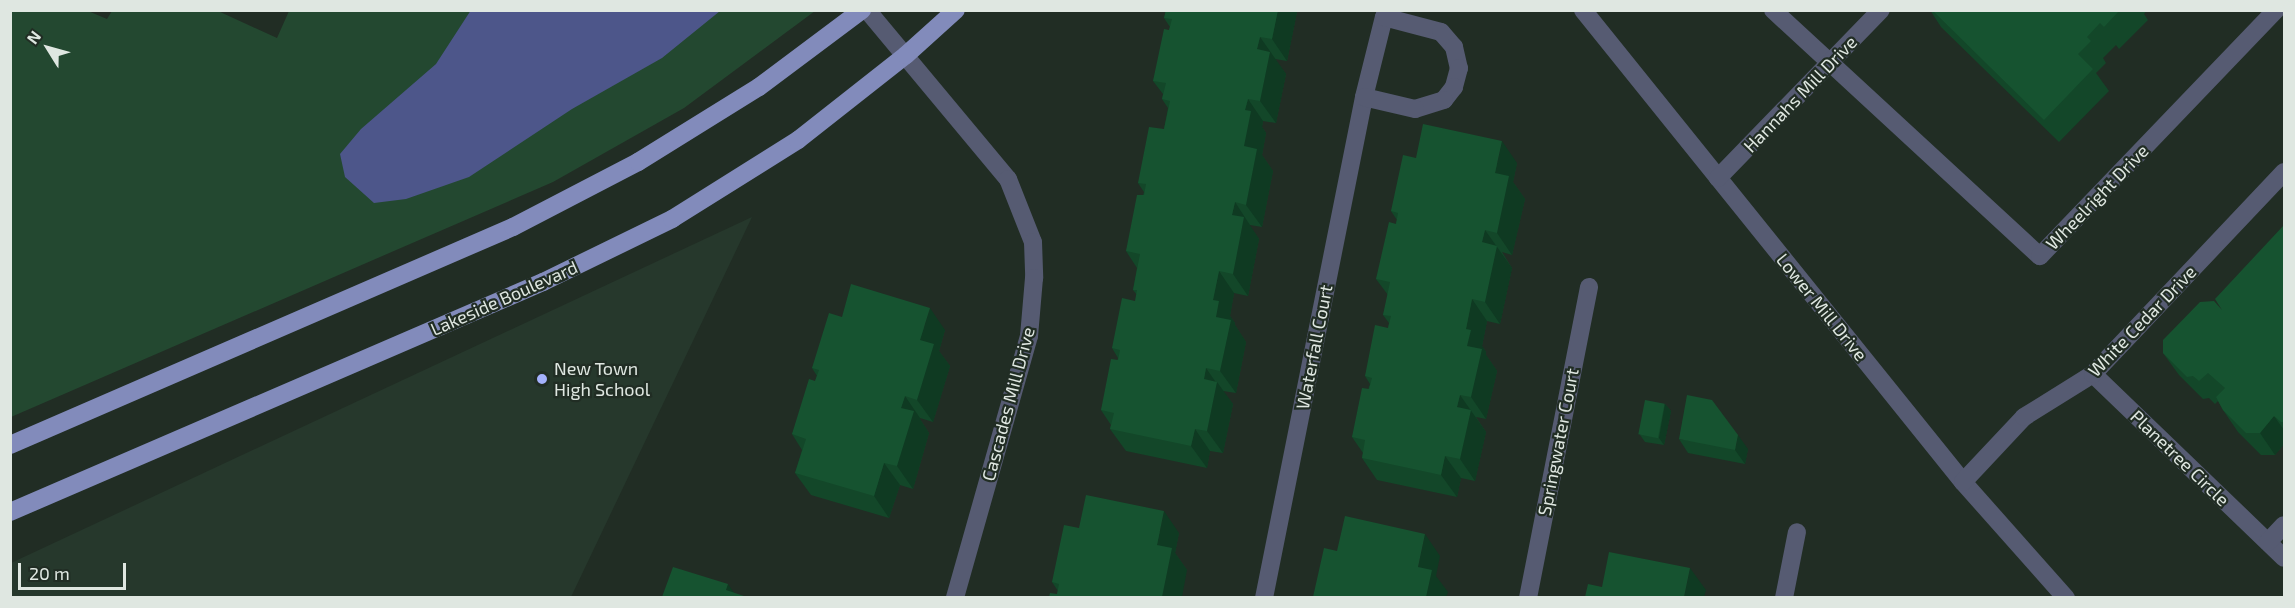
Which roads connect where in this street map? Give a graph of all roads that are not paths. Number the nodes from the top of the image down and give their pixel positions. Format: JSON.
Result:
{"nodes":[{"id":1,"x":865,"y":10,"type":"edge"},
{"id":2,"x":956,"y":10,"type":"edge"},
{"id":3,"x":1583,"y":10,"type":"edge"},
{"id":4,"x":1773,"y":10,"type":"edge"},
{"id":5,"x":1881,"y":10,"type":"edge"},
{"id":6,"x":2276,"y":10,"type":"edge"},
{"id":7,"x":906,"y":56,"type":"junction"},
{"id":8,"x":1829,"y":64,"type":"junction"},
{"id":9,"x":1364,"y":97,"type":"junction"},
{"id":10,"x":2284,"y":172,"type":"edge"},
{"id":11,"x":1718,"y":178,"type":"junction"},
{"id":12,"x":1589,"y":287,"type":"dead end"},
{"id":13,"x":2093,"y":374,"type":"junction"},
{"id":14,"x":10,"y":445,"type":"edge"},
{"id":15,"x":1963,"y":482,"type":"junction"},
{"id":16,"x":10,"y":512,"type":"edge"},
{"id":17,"x":2284,"y":525,"type":"edge"},
{"id":18,"x":1797,"y":532,"type":"dead end"},
{"id":19,"x":2268,"y":542,"type":"junction"},
{"id":20,"x":2284,"y":558,"type":"edge"},
{"id":21,"x":955,"y":597,"type":"edge"},
{"id":22,"x":1264,"y":597,"type":"edge"},
{"id":23,"x":1528,"y":597,"type":"edge"},
{"id":24,"x":1785,"y":597,"type":"edge"},
{"id":25,"x":2066,"y":597,"type":"edge"}],
"edges":[{"from":1,"to":7,"type":"street","name":"Cascades Mill Drive"},
{"from":1,"to":14,"type":"main road"},
{"from":2,"to":7,"type":"main road","name":"Lakeside Boulevard"},
{"from":3,"to":11,"type":"street","name":"Lower Mill Drive"},
{"from":4,"to":8,"type":"street"},
{"from":5,"to":8,"type":"street","name":"Hannahs Mill Drive"},
{"from":6,"to":8,"type":"street","name":"Wheelright Drive"},
{"from":7,"to":16,"type":"main road","name":"Lakeside Boulevard"},
{"from":7,"to":21,"type":"street","name":"Cascades Mill Drive"},
{"from":8,"to":11,"type":"street","name":"Hannahs Mill Drive"},
{"from":9,"to":9,"type":"street","name":"Waterfall Court"},
{"from":9,"to":22,"type":"street","name":"Waterfall Court"},
{"from":10,"to":13,"type":"street","name":"White Cedar Drive"},
{"from":11,"to":15,"type":"street","name":"Lower Mill Drive"},
{"from":12,"to":23,"type":"street","name":"Springwater Court"},
{"from":13,"to":15,"type":"street","name":"White Cedar Drive"},
{"from":13,"to":19,"type":"street","name":"Planetree Circle"},
{"from":15,"to":25,"type":"street","name":"Lower Mill Drive"},
{"from":17,"to":19,"type":"street"},
{"from":18,"to":24,"type":"street"},
{"from":19,"to":20,"type":"street","name":"Planetree Circle"}]}
